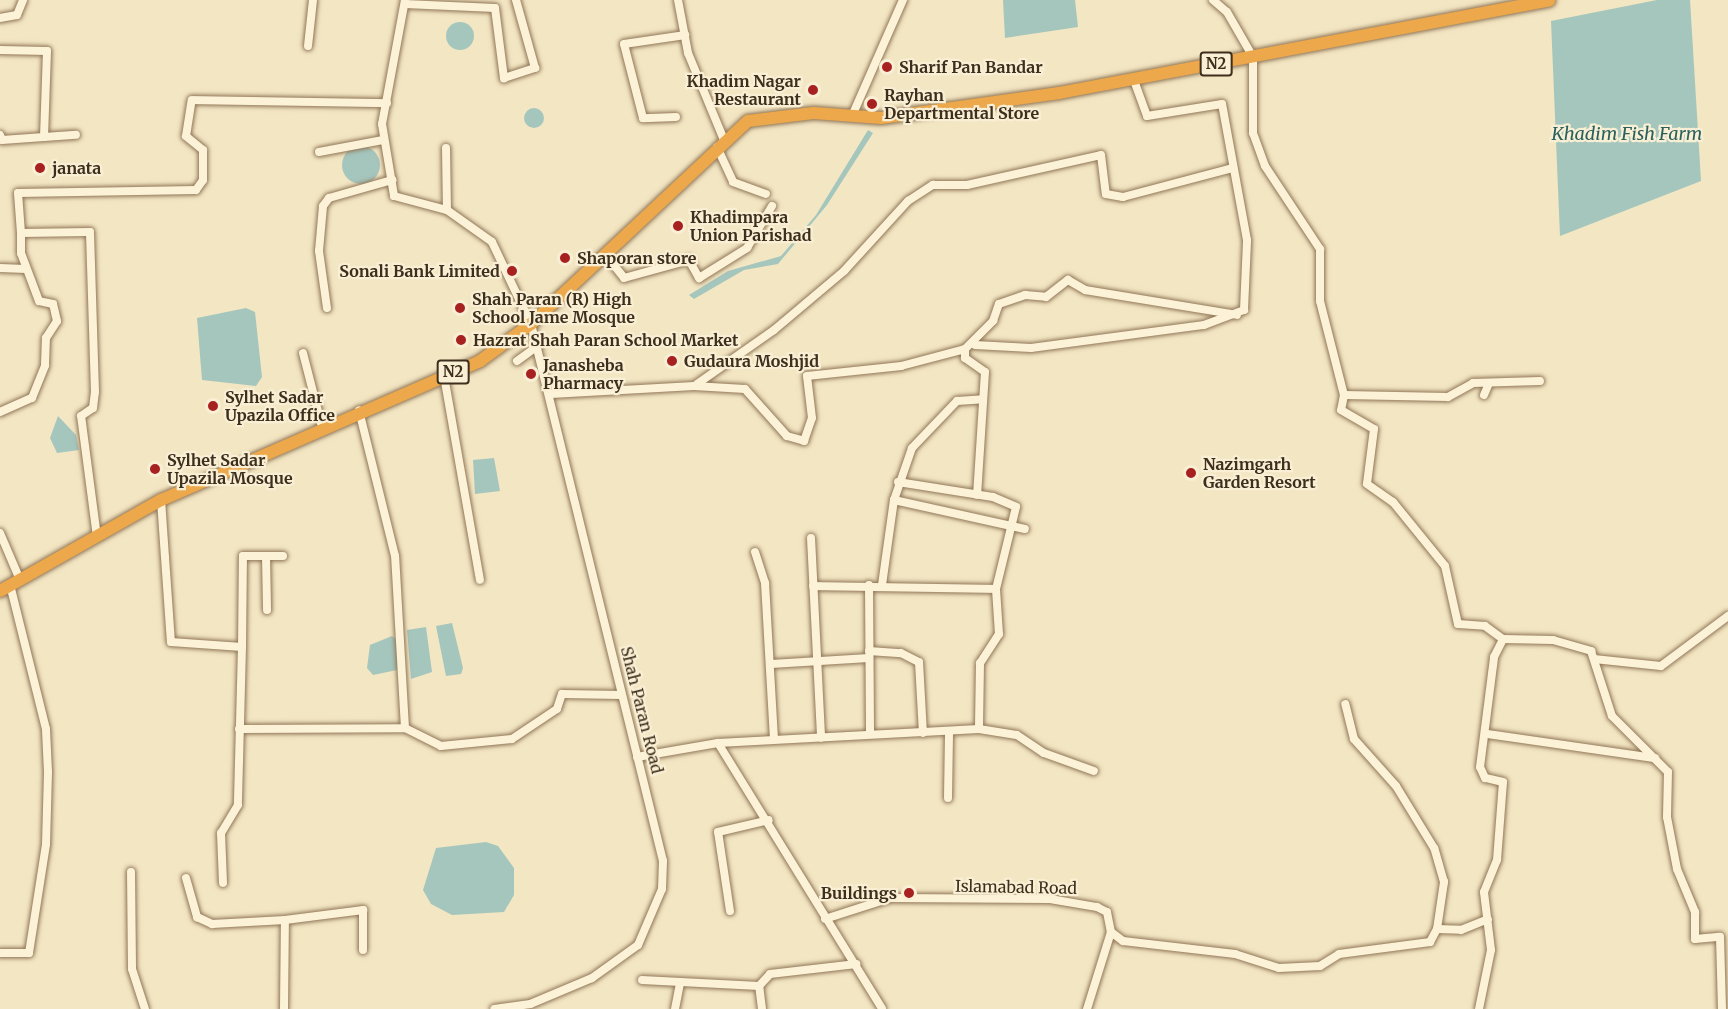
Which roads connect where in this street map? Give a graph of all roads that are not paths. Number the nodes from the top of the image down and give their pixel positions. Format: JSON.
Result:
{"nodes":[{"id":1,"x":23,"y":0,"type":"edge"},
{"id":2,"x":313,"y":0,"type":"edge"},
{"id":3,"x":516,"y":0,"type":"edge"},
{"id":4,"x":678,"y":0,"type":"edge"},
{"id":5,"x":903,"y":0,"type":"edge"},
{"id":6,"x":1213,"y":0,"type":"edge"},
{"id":7,"x":1549,"y":0,"type":"edge"},
{"id":8,"x":405,"y":2,"type":"edge"},
{"id":9,"x":0,"y":18,"type":"edge"},
{"id":10,"x":685,"y":35,"type":"junction"},
{"id":11,"x":308,"y":46,"type":"dead end"},
{"id":12,"x":0,"y":50,"type":"edge"},
{"id":13,"x":1253,"y":57,"type":"junction"},
{"id":14,"x":1134,"y":80,"type":"junction"},
{"id":15,"x":387,"y":104,"type":"junction"},
{"id":16,"x":857,"y":116,"type":"junction"},
{"id":17,"x":676,"y":117,"type":"dead end"},
{"id":18,"x":76,"y":135,"type":"dead end"},
{"id":19,"x":44,"y":137,"type":"junction"},
{"id":20,"x":1,"y":138,"type":"edge"},
{"id":21,"x":383,"y":140,"type":"junction"},
{"id":22,"x":721,"y":143,"type":"junction"},
{"id":23,"x":446,"y":148,"type":"dead end"},
{"id":24,"x":319,"y":152,"type":"dead end"},
{"id":25,"x":1233,"y":168,"type":"junction"},
{"id":26,"x":392,"y":180,"type":"junction"},
{"id":27,"x":766,"y":194,"type":"dead end"},
{"id":28,"x":772,"y":206,"type":"dead end"},
{"id":29,"x":447,"y":210,"type":"junction"},
{"id":30,"x":21,"y":233,"type":"junction"},
{"id":31,"x":604,"y":253,"type":"junction"},
{"id":32,"x":0,"y":268,"type":"edge"},
{"id":33,"x":26,"y":269,"type":"junction"},
{"id":34,"x":327,"y":308,"type":"dead end"},
{"id":35,"x":1237,"y":315,"type":"junction"},
{"id":36,"x":531,"y":324,"type":"junction"},
{"id":37,"x":539,"y":345,"type":"junction"},
{"id":38,"x":975,"y":345,"type":"junction"},
{"id":39,"x":965,"y":350,"type":"junction"},
{"id":40,"x":303,"y":353,"type":"dead end"},
{"id":41,"x":517,"y":361,"type":"dead end"},
{"id":42,"x":444,"y":376,"type":"junction"},
{"id":43,"x":1540,"y":381,"type":"dead end"},
{"id":44,"x":1489,"y":383,"type":"junction"},
{"id":45,"x":694,"y":386,"type":"junction"},
{"id":46,"x":551,"y":394,"type":"junction"},
{"id":47,"x":1344,"y":395,"type":"junction"},
{"id":48,"x":1484,"y":395,"type":"dead end"},
{"id":49,"x":983,"y":399,"type":"junction"},
{"id":50,"x":359,"y":410,"type":"junction"},
{"id":51,"x":0,"y":412,"type":"edge"},
{"id":52,"x":322,"y":427,"type":"junction"},
{"id":53,"x":898,"y":482,"type":"junction"},
{"id":54,"x":977,"y":495,"type":"junction"},
{"id":55,"x":161,"y":500,"type":"junction"},
{"id":56,"x":894,"y":500,"type":"junction"},
{"id":57,"x":1013,"y":525,"type":"junction"},
{"id":58,"x":1025,"y":529,"type":"dead end"},
{"id":59,"x":0,"y":533,"type":"edge"},
{"id":60,"x":97,"y":537,"type":"junction"},
{"id":61,"x":811,"y":538,"type":"dead end"},
{"id":62,"x":755,"y":552,"type":"dead end"},
{"id":63,"x":266,"y":556,"type":"junction"},
{"id":64,"x":283,"y":556,"type":"dead end"},
{"id":65,"x":480,"y":580,"type":"dead end"},
{"id":66,"x":10,"y":585,"type":"edge"},
{"id":67,"x":868,"y":585,"type":"junction"},
{"id":68,"x":882,"y":585,"type":"junction"},
{"id":69,"x":813,"y":586,"type":"junction"},
{"id":70,"x":996,"y":590,"type":"junction"},
{"id":71,"x":267,"y":610,"type":"dead end"},
{"id":72,"x":1728,"y":616,"type":"edge"},
{"id":73,"x":1503,"y":639,"type":"junction"},
{"id":74,"x":242,"y":647,"type":"junction"},
{"id":75,"x":869,"y":655,"type":"junction"},
{"id":76,"x":1594,"y":659,"type":"junction"},
{"id":77,"x":817,"y":663,"type":"junction"},
{"id":78,"x":771,"y":664,"type":"junction"},
{"id":79,"x":621,"y":695,"type":"junction"},
{"id":80,"x":1345,"y":704,"type":"dead end"},
{"id":81,"x":405,"y":728,"type":"junction"},
{"id":82,"x":239,"y":729,"type":"junction"},
{"id":83,"x":979,"y":729,"type":"junction"},
{"id":84,"x":949,"y":732,"type":"junction"},
{"id":85,"x":923,"y":733,"type":"junction"},
{"id":86,"x":870,"y":734,"type":"junction"},
{"id":87,"x":1488,"y":734,"type":"junction"},
{"id":88,"x":821,"y":738,"type":"junction"},
{"id":89,"x":774,"y":739,"type":"junction"},
{"id":90,"x":718,"y":743,"type":"junction"},
{"id":91,"x":637,"y":757,"type":"junction"},
{"id":92,"x":1655,"y":758,"type":"junction"},
{"id":93,"x":1094,"y":771,"type":"dead end"},
{"id":94,"x":948,"y":798,"type":"dead end"},
{"id":95,"x":769,"y":820,"type":"junction"},
{"id":96,"x":131,"y":872,"type":"dead end"},
{"id":97,"x":186,"y":878,"type":"dead end"},
{"id":98,"x":223,"y":883,"type":"dead end"},
{"id":99,"x":730,"y":911,"type":"dead end"},
{"id":100,"x":825,"y":919,"type":"junction"},
{"id":101,"x":285,"y":920,"type":"junction"},
{"id":102,"x":1488,"y":920,"type":"junction"},
{"id":103,"x":1437,"y":929,"type":"junction"},
{"id":104,"x":1111,"y":932,"type":"junction"},
{"id":105,"x":363,"y":950,"type":"dead end"},
{"id":106,"x":0,"y":953,"type":"edge"},
{"id":107,"x":856,"y":964,"type":"junction"},
{"id":108,"x":642,"y":980,"type":"dead end"},
{"id":109,"x":680,"y":982,"type":"junction"},
{"id":110,"x":759,"y":986,"type":"junction"},
{"id":111,"x":145,"y":1009,"type":"edge"},
{"id":112,"x":284,"y":1009,"type":"edge"},
{"id":113,"x":494,"y":1009,"type":"edge"},
{"id":114,"x":675,"y":1009,"type":"edge"},
{"id":115,"x":762,"y":1009,"type":"edge"},
{"id":116,"x":882,"y":1009,"type":"edge"},
{"id":117,"x":1087,"y":1009,"type":"edge"},
{"id":118,"x":1479,"y":1009,"type":"edge"},
{"id":119,"x":1722,"y":1009,"type":"edge"}],
"edges":[{"from":1,"to":9,"type":"street"},
{"from":2,"to":11,"type":"street"},
{"from":3,"to":8,"type":"street"},
{"from":4,"to":10,"type":"street"},
{"from":5,"to":16,"type":"street"},
{"from":6,"to":13,"type":"street"},
{"from":7,"to":13,"type":"highway","number":"N2"},
{"from":8,"to":15,"type":"street"},
{"from":10,"to":17,"type":"street"},
{"from":10,"to":22,"type":"street"},
{"from":12,"to":19,"type":"street"},
{"from":13,"to":14,"type":"highway","number":"N2"},
{"from":13,"to":47,"type":"street"},
{"from":14,"to":16,"type":"highway","number":"N2"},
{"from":14,"to":25,"type":"street"},
{"from":15,"to":21,"type":"street"},
{"from":15,"to":30,"type":"street"},
{"from":16,"to":22,"type":"highway","number":"N2"},
{"from":18,"to":19,"type":"street"},
{"from":19,"to":20,"type":"street"},
{"from":21,"to":24,"type":"street"},
{"from":21,"to":26,"type":"street"},
{"from":22,"to":27,"type":"street"},
{"from":22,"to":31,"type":"highway","number":"N2"},
{"from":23,"to":29,"type":"street"},
{"from":25,"to":35,"type":"street"},
{"from":25,"to":45,"type":"street"},
{"from":26,"to":29,"type":"street"},
{"from":26,"to":34,"type":"street"},
{"from":28,"to":31,"type":"street"},
{"from":29,"to":36,"type":"street","name":"Shah Paran Road"},
{"from":30,"to":33,"type":"street"},
{"from":30,"to":60,"type":"street"},
{"from":31,"to":36,"type":"highway","number":"N2"},
{"from":32,"to":33,"type":"street"},
{"from":33,"to":51,"type":"street"},
{"from":35,"to":38,"type":"street"},
{"from":35,"to":38,"type":"street"},
{"from":36,"to":37,"type":"street","name":"Shah Paran Road"},
{"from":36,"to":42,"type":"highway","number":"N2"},
{"from":37,"to":41,"type":"street"},
{"from":37,"to":46,"type":"street","name":"Shah Paran Road"},
{"from":38,"to":39,"type":"street"},
{"from":39,"to":45,"type":"street"},
{"from":39,"to":49,"type":"street"},
{"from":40,"to":52,"type":"street"},
{"from":42,"to":50,"type":"highway","number":"N2"},
{"from":42,"to":65,"type":"street"},
{"from":43,"to":44,"type":"street"},
{"from":44,"to":47,"type":"street"},
{"from":44,"to":48,"type":"street"},
{"from":45,"to":46,"type":"street"},
{"from":46,"to":79,"type":"street","name":"Shah Paran Road"},
{"from":47,"to":73,"type":"street"},
{"from":49,"to":53,"type":"street"},
{"from":49,"to":54,"type":"street"},
{"from":50,"to":52,"type":"highway","number":"N2"},
{"from":50,"to":81,"type":"street"},
{"from":52,"to":55,"type":"highway","number":"N2"},
{"from":53,"to":54,"type":"street"},
{"from":53,"to":56,"type":"street"},
{"from":54,"to":57,"type":"street"},
{"from":55,"to":60,"type":"highway","number":"N2"},
{"from":55,"to":74,"type":"street"},
{"from":56,"to":57,"type":"street"},
{"from":56,"to":68,"type":"street"},
{"from":57,"to":58,"type":"street"},
{"from":57,"to":70,"type":"street"},
{"from":59,"to":66,"type":"street"},
{"from":60,"to":66,"type":"highway","number":"N2"},
{"from":61,"to":69,"type":"street"},
{"from":62,"to":78,"type":"street"},
{"from":63,"to":64,"type":"street"},
{"from":63,"to":71,"type":"street"},
{"from":63,"to":74,"type":"street"},
{"from":66,"to":106,"type":"street"},
{"from":67,"to":68,"type":"street"},
{"from":67,"to":69,"type":"street"},
{"from":67,"to":75,"type":"street"},
{"from":68,"to":70,"type":"street"},
{"from":69,"to":77,"type":"street"},
{"from":70,"to":83,"type":"street"},
{"from":72,"to":76,"type":"street"},
{"from":73,"to":76,"type":"street"},
{"from":73,"to":87,"type":"street"},
{"from":74,"to":82,"type":"street"},
{"from":75,"to":77,"type":"street"},
{"from":75,"to":85,"type":"street"},
{"from":75,"to":86,"type":"street"},
{"from":76,"to":92,"type":"street"},
{"from":77,"to":78,"type":"street"},
{"from":77,"to":88,"type":"street"},
{"from":78,"to":89,"type":"street"},
{"from":79,"to":81,"type":"street"},
{"from":79,"to":91,"type":"street","name":"Shah Paran Road"},
{"from":80,"to":103,"type":"street"},
{"from":81,"to":82,"type":"street"},
{"from":82,"to":98,"type":"street"},
{"from":83,"to":84,"type":"street"},
{"from":83,"to":93,"type":"street"},
{"from":84,"to":85,"type":"street"},
{"from":84,"to":94,"type":"street"},
{"from":85,"to":86,"type":"street"},
{"from":86,"to":88,"type":"street"},
{"from":87,"to":92,"type":"street"},
{"from":87,"to":102,"type":"street"},
{"from":88,"to":89,"type":"street"},
{"from":89,"to":90,"type":"street"},
{"from":90,"to":91,"type":"street"},
{"from":90,"to":95,"type":"street"},
{"from":91,"to":113,"type":"street","name":"Shah Paran Road"},
{"from":92,"to":119,"type":"street"},
{"from":95,"to":99,"type":"street"},
{"from":95,"to":100,"type":"street"},
{"from":96,"to":111,"type":"street"},
{"from":97,"to":101,"type":"street"},
{"from":100,"to":104,"type":"street","name":"Islamabad Road"},
{"from":100,"to":107,"type":"street"},
{"from":101,"to":105,"type":"street"},
{"from":101,"to":112,"type":"street"},
{"from":102,"to":103,"type":"street"},
{"from":102,"to":118,"type":"street"},
{"from":103,"to":104,"type":"street"},
{"from":104,"to":117,"type":"street"},
{"from":107,"to":110,"type":"street"},
{"from":107,"to":116,"type":"street"},
{"from":108,"to":109,"type":"street"},
{"from":109,"to":110,"type":"street"},
{"from":109,"to":114,"type":"street"},
{"from":110,"to":115,"type":"street"}]}
